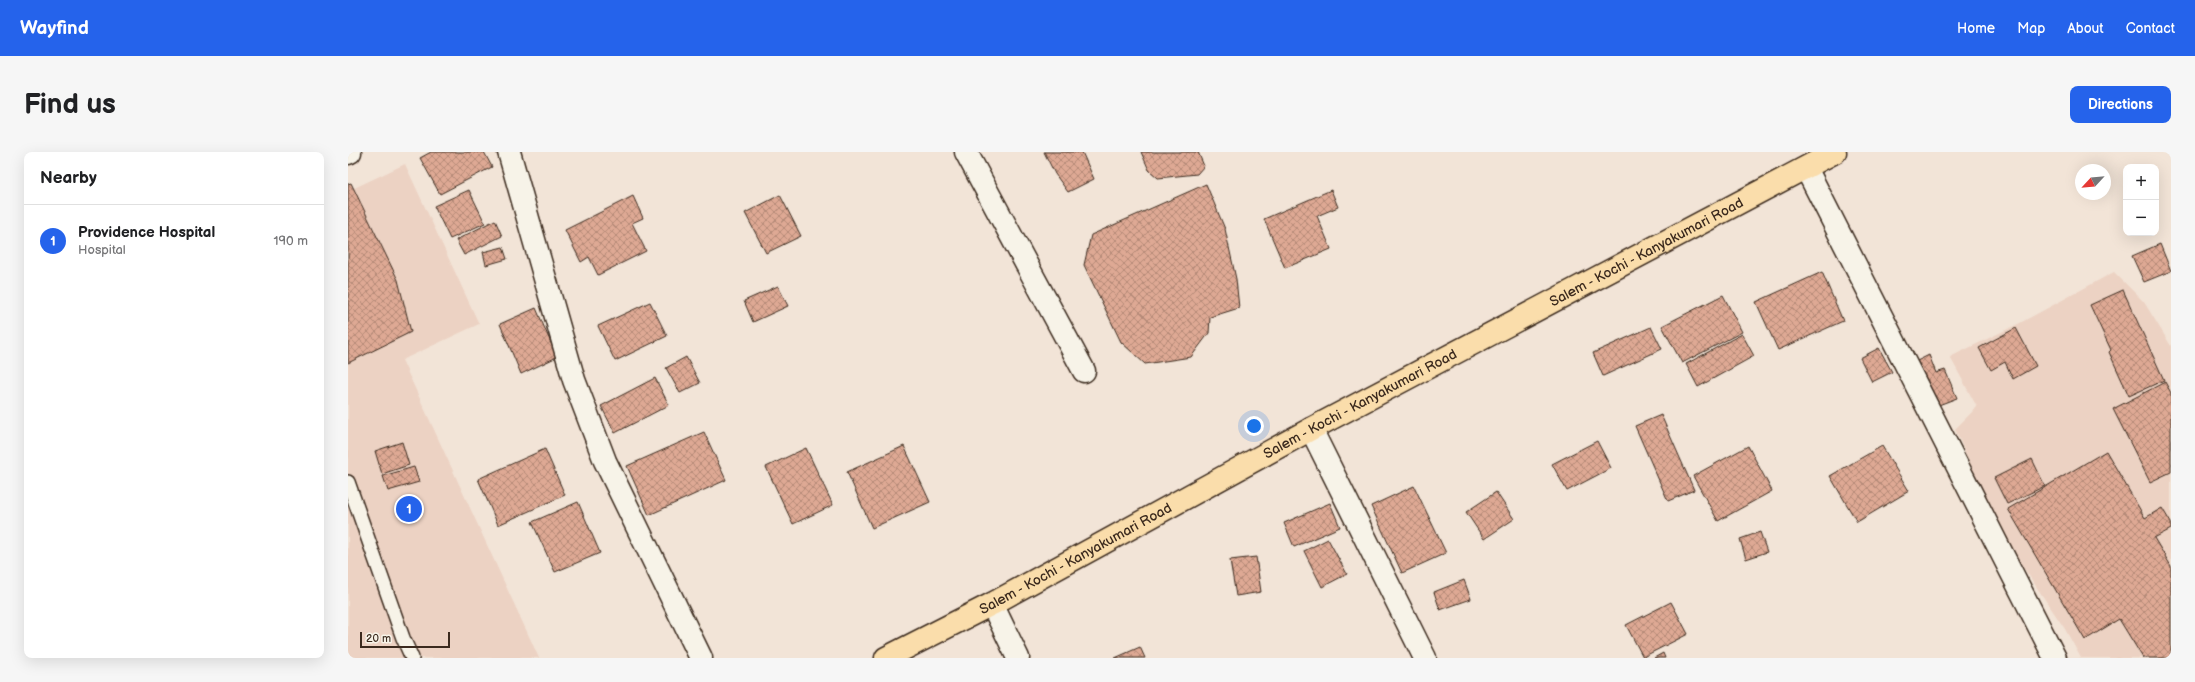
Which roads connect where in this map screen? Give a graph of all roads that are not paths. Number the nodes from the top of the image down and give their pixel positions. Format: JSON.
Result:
{"nodes":[{"id":1,"x":509,"y":152,"type":"edge"},
{"id":2,"x":966,"y":152,"type":"edge"},
{"id":3,"x":1835,"y":152,"type":"edge"},
{"id":4,"x":1806,"y":168,"type":"junction"},
{"id":5,"x":1084,"y":372,"type":"dead end"},
{"id":6,"x":1311,"y":428,"type":"junction"},
{"id":7,"x":348,"y":482,"type":"edge"},
{"id":8,"x":992,"y":604,"type":"junction"},
{"id":9,"x":412,"y":658,"type":"edge"},
{"id":10,"x":701,"y":658,"type":"edge"},
{"id":11,"x":886,"y":658,"type":"edge"},
{"id":12,"x":1018,"y":658,"type":"edge"},
{"id":13,"x":1426,"y":658,"type":"edge"},
{"id":14,"x":2055,"y":658,"type":"edge"}],
"edges":[{"from":1,"to":10,"type":"street"},
{"from":2,"to":5,"type":"street"},
{"from":3,"to":4,"type":"highway","name":"Salem - Kochi - Kanyakumari Road"},
{"from":4,"to":6,"type":"highway","name":"Salem - Kochi - Kanyakumari Road"},
{"from":4,"to":14,"type":"street"},
{"from":6,"to":8,"type":"highway","name":"Salem - Kochi - Kanyakumari Road"},
{"from":6,"to":13,"type":"street"},
{"from":7,"to":9,"type":"lane"},
{"from":8,"to":11,"type":"highway","name":"Salem - Kochi - Kanyakumari Road"},
{"from":8,"to":12,"type":"street"}]}
